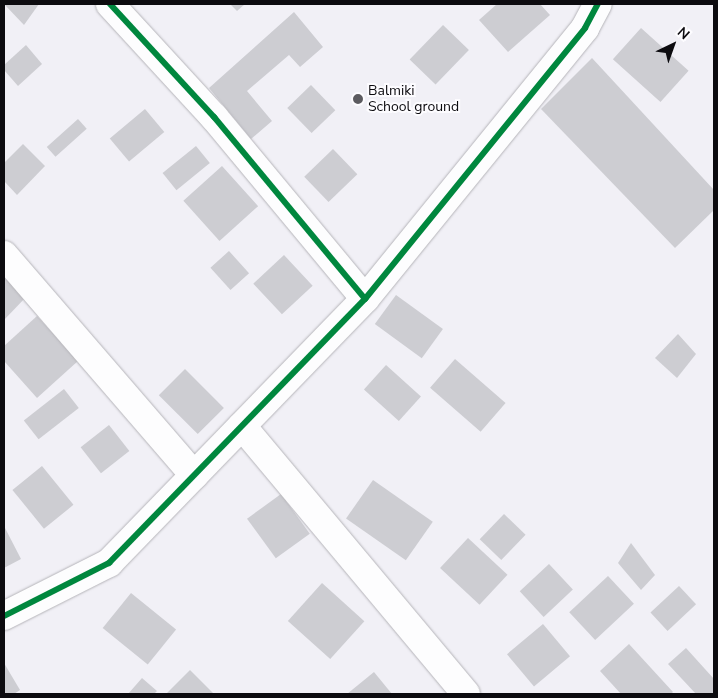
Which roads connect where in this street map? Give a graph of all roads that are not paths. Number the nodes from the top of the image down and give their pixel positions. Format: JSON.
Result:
{"nodes":[{"id":1,"x":110,"y":4,"type":"edge"},
{"id":2,"x":598,"y":4,"type":"edge"},
{"id":3,"x":4,"y":255,"type":"edge"},
{"id":4,"x":365,"y":299,"type":"junction"},
{"id":5,"x":242,"y":426,"type":"junction"},
{"id":6,"x":194,"y":475,"type":"junction"},
{"id":7,"x":4,"y":616,"type":"edge"},
{"id":8,"x":466,"y":694,"type":"edge"}],
"edges":[{"from":1,"to":4,"type":"street"},
{"from":2,"to":4,"type":"street"},
{"from":3,"to":6,"type":"street"},
{"from":4,"to":5,"type":"street"},
{"from":5,"to":6,"type":"street"},
{"from":5,"to":8,"type":"street"},
{"from":6,"to":7,"type":"street"}]}
